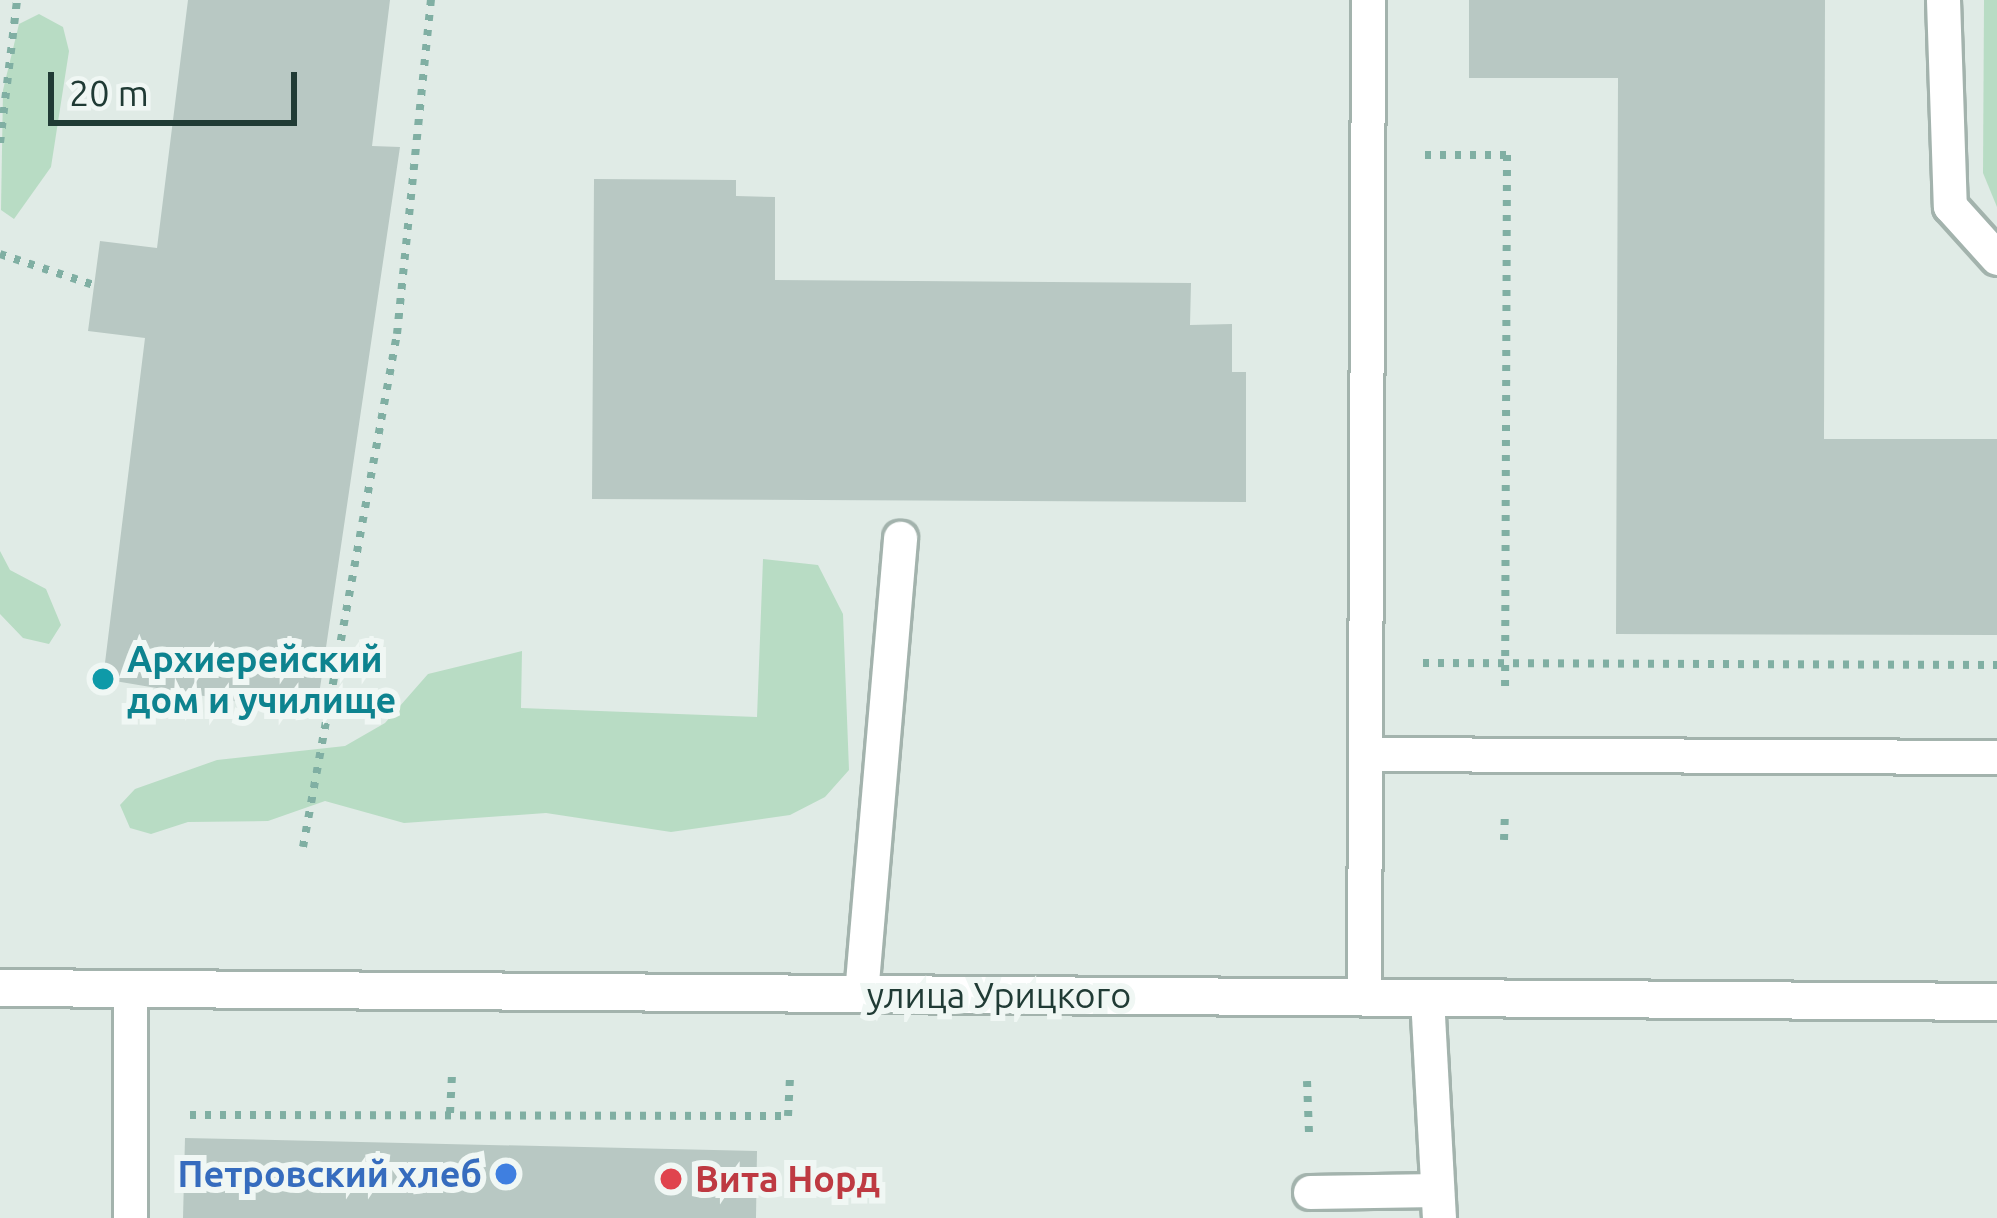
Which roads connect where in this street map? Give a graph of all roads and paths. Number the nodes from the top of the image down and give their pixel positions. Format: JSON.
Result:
{"nodes":[{"id":1,"x":17,"y":0,"type":"edge"},
{"id":2,"x":431,"y":0,"type":"edge"},
{"id":3,"x":1368,"y":0,"type":"edge"},
{"id":4,"x":1943,"y":0,"type":"edge"},
{"id":5,"x":0,"y":142,"type":"edge"},
{"id":6,"x":1368,"y":155,"type":"junction"},
{"id":7,"x":0,"y":254,"type":"edge"},
{"id":8,"x":1997,"y":258,"type":"edge"},
{"id":9,"x":94,"y":285,"type":"dead end"},
{"id":10,"x":899,"y":538,"type":"dead end"},
{"id":11,"x":1366,"y":663,"type":"junction"},
{"id":12,"x":1505,"y":664,"type":"junction"},
{"id":13,"x":1997,"y":665,"type":"edge"},
{"id":14,"x":1366,"y":754,"type":"junction"},
{"id":15,"x":1504,"y":754,"type":"junction"},
{"id":16,"x":1997,"y":757,"type":"edge"},
{"id":17,"x":1504,"y":840,"type":"dead end"},
{"id":18,"x":303,"y":847,"type":"dead end"},
{"id":19,"x":0,"y":988,"type":"edge"},
{"id":20,"x":130,"y":989,"type":"junction"},
{"id":21,"x":861,"y":994,"type":"junction"},
{"id":22,"x":1427,"y":997,"type":"junction"},
{"id":23,"x":1364,"y":998,"type":"junction"},
{"id":24,"x":1997,"y":1002,"type":"edge"},
{"id":25,"x":452,"y":1074,"type":"dead end"},
{"id":26,"x":790,"y":1077,"type":"dead end"},
{"id":27,"x":450,"y":1113,"type":"junction"},
{"id":28,"x":191,"y":1115,"type":"dead end"},
{"id":29,"x":1310,"y":1192,"type":"dead end"},
{"id":30,"x":1438,"y":1204,"type":"edge"},
{"id":31,"x":130,"y":1218,"type":"edge"}],
"edges":[{"from":1,"to":5,"type":"path"},
{"from":2,"to":18,"type":"path"},
{"from":3,"to":6,"type":"lane"},
{"from":4,"to":8,"type":"lane"},
{"from":6,"to":11,"type":"lane"},
{"from":6,"to":12,"type":"path"},
{"from":7,"to":9,"type":"path"},
{"from":10,"to":21,"type":"lane"},
{"from":11,"to":12,"type":"path"},
{"from":11,"to":14,"type":"lane"},
{"from":12,"to":13,"type":"path"},
{"from":12,"to":15,"type":"path"},
{"from":14,"to":15,"type":"lane"},
{"from":14,"to":23,"type":"lane"},
{"from":15,"to":16,"type":"lane"},
{"from":15,"to":17,"type":"path"},
{"from":19,"to":20,"type":"main road","name":"улица Урицкого"},
{"from":20,"to":21,"type":"main road","name":"улица Урицкого"},
{"from":20,"to":31,"type":"lane"},
{"from":21,"to":23,"type":"main road","name":"улица Урицкого"},
{"from":22,"to":23,"type":"main road","name":"улица Урицкого"},
{"from":22,"to":24,"type":"main road","name":"улица Урицкого"},
{"from":22,"to":30,"type":"lane"},
{"from":25,"to":27,"type":"path"},
{"from":26,"to":27,"type":"path"},
{"from":27,"to":28,"type":"path"},
{"from":29,"to":30,"type":"lane"}]}
